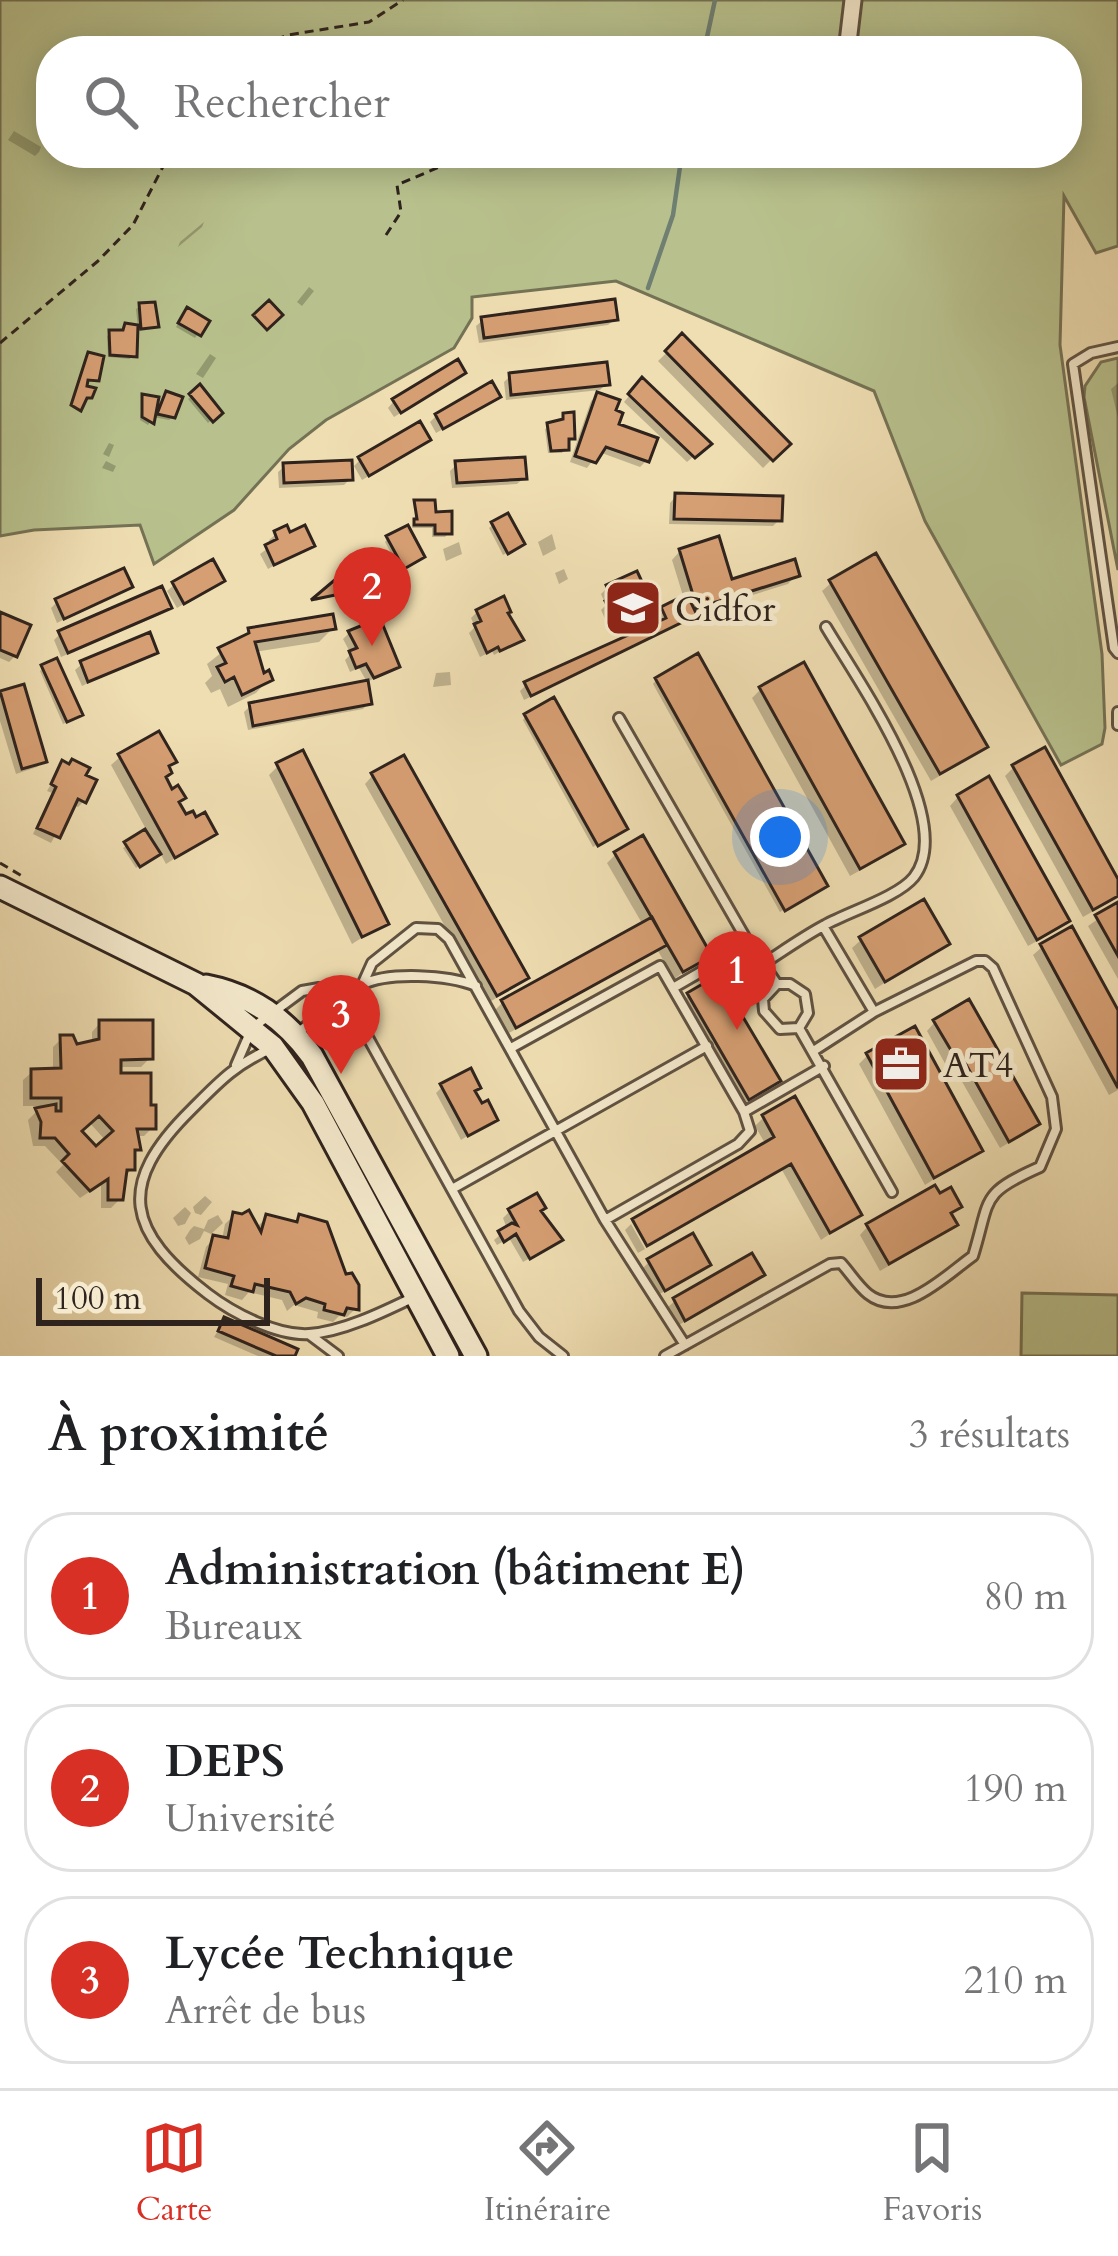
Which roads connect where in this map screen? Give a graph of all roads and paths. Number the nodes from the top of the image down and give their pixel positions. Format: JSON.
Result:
{"nodes":[{"id":1,"x":404,"y":0,"type":"edge"},
{"id":2,"x":853,"y":0,"type":"edge"},
{"id":3,"x":286,"y":36,"type":"edge"},
{"id":4,"x":849,"y":36,"type":"edge"},
{"id":5,"x":162,"y":168,"type":"edge"},
{"id":6,"x":438,"y":168,"type":"edge"},
{"id":7,"x":386,"y":235,"type":"dead end"},
{"id":8,"x":0,"y":343,"type":"edge"},
{"id":9,"x":1118,"y":347,"type":"edge"},
{"id":10,"x":826,"y":627,"type":"dead end"},
{"id":11,"x":1118,"y":653,"type":"edge"},
{"id":12,"x":1118,"y":712,"type":"edge"},
{"id":13,"x":620,"y":718,"type":"dead end"},
{"id":14,"x":1118,"y":725,"type":"edge"},
{"id":15,"x":7,"y":891,"type":"edge"},
{"id":16,"x":823,"y":926,"type":"junction"},
{"id":17,"x":749,"y":944,"type":"junction"},
{"id":18,"x":763,"y":964,"type":"junction"},
{"id":19,"x":196,"y":984,"type":"junction"},
{"id":20,"x":362,"y":984,"type":"junction"},
{"id":21,"x":777,"y":984,"type":"junction"},
{"id":22,"x":476,"y":986,"type":"junction"},
{"id":23,"x":673,"y":988,"type":"junction"},
{"id":24,"x":345,"y":995,"type":"junction"},
{"id":25,"x":271,"y":1012,"type":"junction"},
{"id":26,"x":874,"y":1012,"type":"junction"},
{"id":27,"x":361,"y":1025,"type":"dead end"},
{"id":28,"x":252,"y":1028,"type":"junction"},
{"id":29,"x":799,"y":1028,"type":"junction"},
{"id":30,"x":296,"y":1034,"type":"junction"},
{"id":31,"x":707,"y":1046,"type":"junction"},
{"id":32,"x":273,"y":1048,"type":"junction"},
{"id":33,"x":512,"y":1048,"type":"junction"},
{"id":34,"x":815,"y":1050,"type":"junction"},
{"id":35,"x":236,"y":1065,"type":"junction"},
{"id":36,"x":824,"y":1066,"type":"junction"},
{"id":37,"x":744,"y":1112,"type":"junction"},
{"id":38,"x":558,"y":1132,"type":"junction"},
{"id":39,"x":452,"y":1190,"type":"junction"},
{"id":40,"x":892,"y":1192,"type":"dead end"},
{"id":41,"x":605,"y":1220,"type":"junction"},
{"id":42,"x":417,"y":1296,"type":"junction"},
{"id":43,"x":309,"y":1334,"type":"junction"},
{"id":44,"x":685,"y":1345,"type":"junction"},
{"id":45,"x":338,"y":1356,"type":"edge"},
{"id":46,"x":448,"y":1356,"type":"edge"},
{"id":47,"x":476,"y":1356,"type":"edge"},
{"id":48,"x":563,"y":1356,"type":"edge"},
{"id":49,"x":664,"y":1356,"type":"edge"}],
"edges":[{"from":1,"to":3,"type":"path"},
{"from":2,"to":4,"type":"street"},
{"from":5,"to":8,"type":"path"},
{"from":6,"to":7,"type":"path"},
{"from":9,"to":11,"type":"lane"},
{"from":10,"to":16,"type":"lane"},
{"from":12,"to":14,"type":"lane"},
{"from":13,"to":17,"type":"lane"},
{"from":15,"to":19,"type":"street"},
{"from":16,"to":18,"type":"lane"},
{"from":16,"to":26,"type":"lane"},
{"from":17,"to":18,"type":"lane"},
{"from":17,"to":23,"type":"lane"},
{"from":18,"to":21,"type":"lane"},
{"from":19,"to":25,"type":"street"},
{"from":19,"to":28,"type":"street"},
{"from":20,"to":22,"type":"lane"},
{"from":20,"to":22,"type":"lane"},
{"from":20,"to":24,"type":"lane"},
{"from":21,"to":29,"type":"lane"},
{"from":21,"to":29,"type":"lane"},
{"from":22,"to":33,"type":"lane"},
{"from":23,"to":31,"type":"lane"},
{"from":23,"to":33,"type":"lane"},
{"from":24,"to":25,"type":"lane"},
{"from":24,"to":30,"type":"lane"},
{"from":25,"to":28,"type":"lane"},
{"from":25,"to":30,"type":"street"},
{"from":26,"to":34,"type":"lane"},
{"from":26,"to":44,"type":"lane"},
{"from":27,"to":39,"type":"lane"},
{"from":28,"to":32,"type":"street"},
{"from":28,"to":35,"type":"lane"},
{"from":29,"to":34,"type":"lane"},
{"from":30,"to":32,"type":"lane"},
{"from":30,"to":47,"type":"street"},
{"from":31,"to":37,"type":"lane"},
{"from":31,"to":38,"type":"lane"},
{"from":32,"to":35,"type":"lane"},
{"from":32,"to":42,"type":"street"},
{"from":33,"to":38,"type":"lane"},
{"from":34,"to":36,"type":"lane"},
{"from":35,"to":43,"type":"lane"},
{"from":36,"to":37,"type":"lane"},
{"from":36,"to":40,"type":"lane"},
{"from":37,"to":41,"type":"lane"},
{"from":38,"to":39,"type":"lane"},
{"from":38,"to":41,"type":"lane"},
{"from":39,"to":48,"type":"lane"},
{"from":41,"to":44,"type":"lane"},
{"from":42,"to":43,"type":"lane"},
{"from":42,"to":46,"type":"street"},
{"from":43,"to":45,"type":"lane"},
{"from":44,"to":49,"type":"lane"}]}
